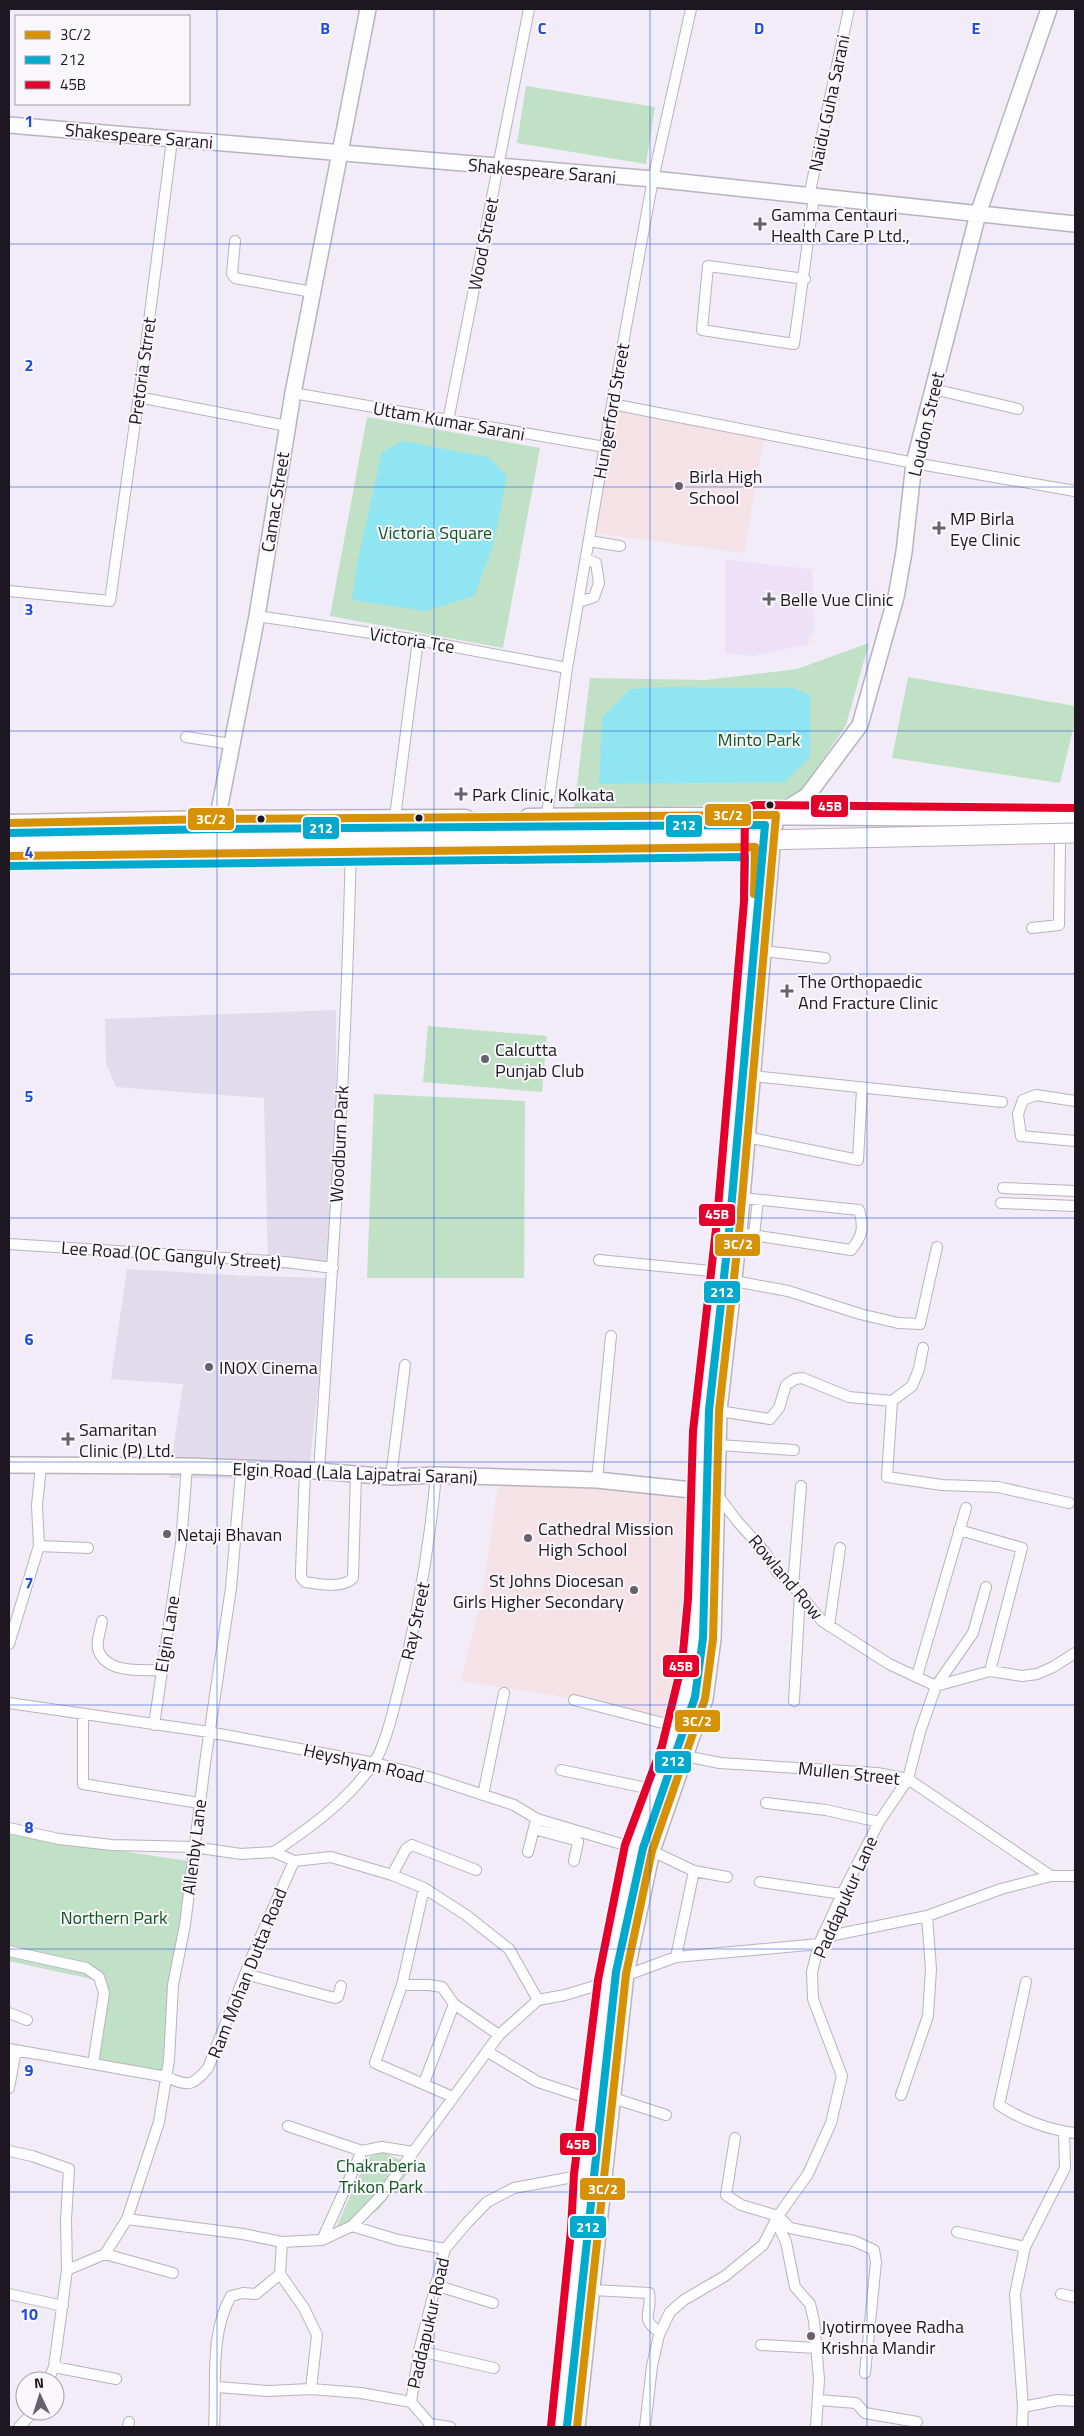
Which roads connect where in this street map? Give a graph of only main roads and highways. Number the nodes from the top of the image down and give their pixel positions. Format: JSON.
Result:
{"nodes":[{"id":1,"x":368,"y":9,"type":"edge"},
{"id":2,"x":1049,"y":9,"type":"edge"},
{"id":3,"x":9,"y":125,"type":"edge"},
{"id":4,"x":339,"y":152,"type":"junction"},
{"id":5,"x":978,"y":214,"type":"junction"},
{"id":6,"x":1075,"y":224,"type":"edge"},
{"id":7,"x":755,"y":815,"type":"junction"},
{"id":8,"x":776,"y":815,"type":"junction"},
{"id":9,"x":1075,"y":818,"type":"edge"},
{"id":10,"x":216,"y":819,"type":"junction"},
{"id":11,"x":9,"y":823,"type":"edge"},
{"id":12,"x":1075,"y":823,"type":"edge"},
{"id":13,"x":9,"y":832,"type":"edge"},
{"id":14,"x":1070,"y":839,"type":"edge"},
{"id":15,"x":9,"y":845,"type":"edge"},
{"id":16,"x":755,"y":847,"type":"junction"},
{"id":17,"x":772,"y":847,"type":"junction"},
{"id":18,"x":214,"y":852,"type":"junction"},
{"id":19,"x":9,"y":856,"type":"edge"},
{"id":20,"x":9,"y":1465,"type":"edge"},
{"id":21,"x":709,"y":1491,"type":"junction"},
{"id":22,"x":561,"y":2427,"type":"edge"},
{"id":23,"x":577,"y":2427,"type":"edge"}],
"edges":[{"from":1,"to":4,"type":"main road","name":"Camac Street"},
{"from":2,"to":5,"type":"main road","name":"Loudon Street"},
{"from":3,"to":4,"type":"main road","name":"Shakespeare Sarani"},
{"from":4,"to":5,"type":"main road","name":"Shakespeare Sarani"},
{"from":4,"to":10,"type":"main road","name":"Camac Street"},
{"from":5,"to":6,"type":"main road","name":"Shakespeare Sarani"},
{"from":5,"to":8,"type":"main road","name":"Loudon Street"},
{"from":7,"to":8,"type":"main road"},
{"from":7,"to":10,"type":"main road"},
{"from":7,"to":16,"type":"main road"},
{"from":8,"to":9,"type":"main road"},
{"from":8,"to":17,"type":"main road"},
{"from":10,"to":11,"type":"main road"},
{"from":10,"to":18,"type":"main road","name":"Camac Street"},
{"from":12,"to":13,"type":"highway","bridge":true},
{"from":14,"to":15,"type":"highway","bridge":true},
{"from":14,"to":17,"type":"main road"},
{"from":16,"to":17,"type":"main road"},
{"from":16,"to":18,"type":"main road"},
{"from":16,"to":21,"type":"main road"},
{"from":17,"to":21,"type":"main road"},
{"from":18,"to":19,"type":"main road"},
{"from":20,"to":21,"type":"main road","name":"Elgin Road (Lala Lajpatrai Sarani)"},
{"from":21,"to":22,"type":"main road"},
{"from":21,"to":23,"type":"main road"}]}
